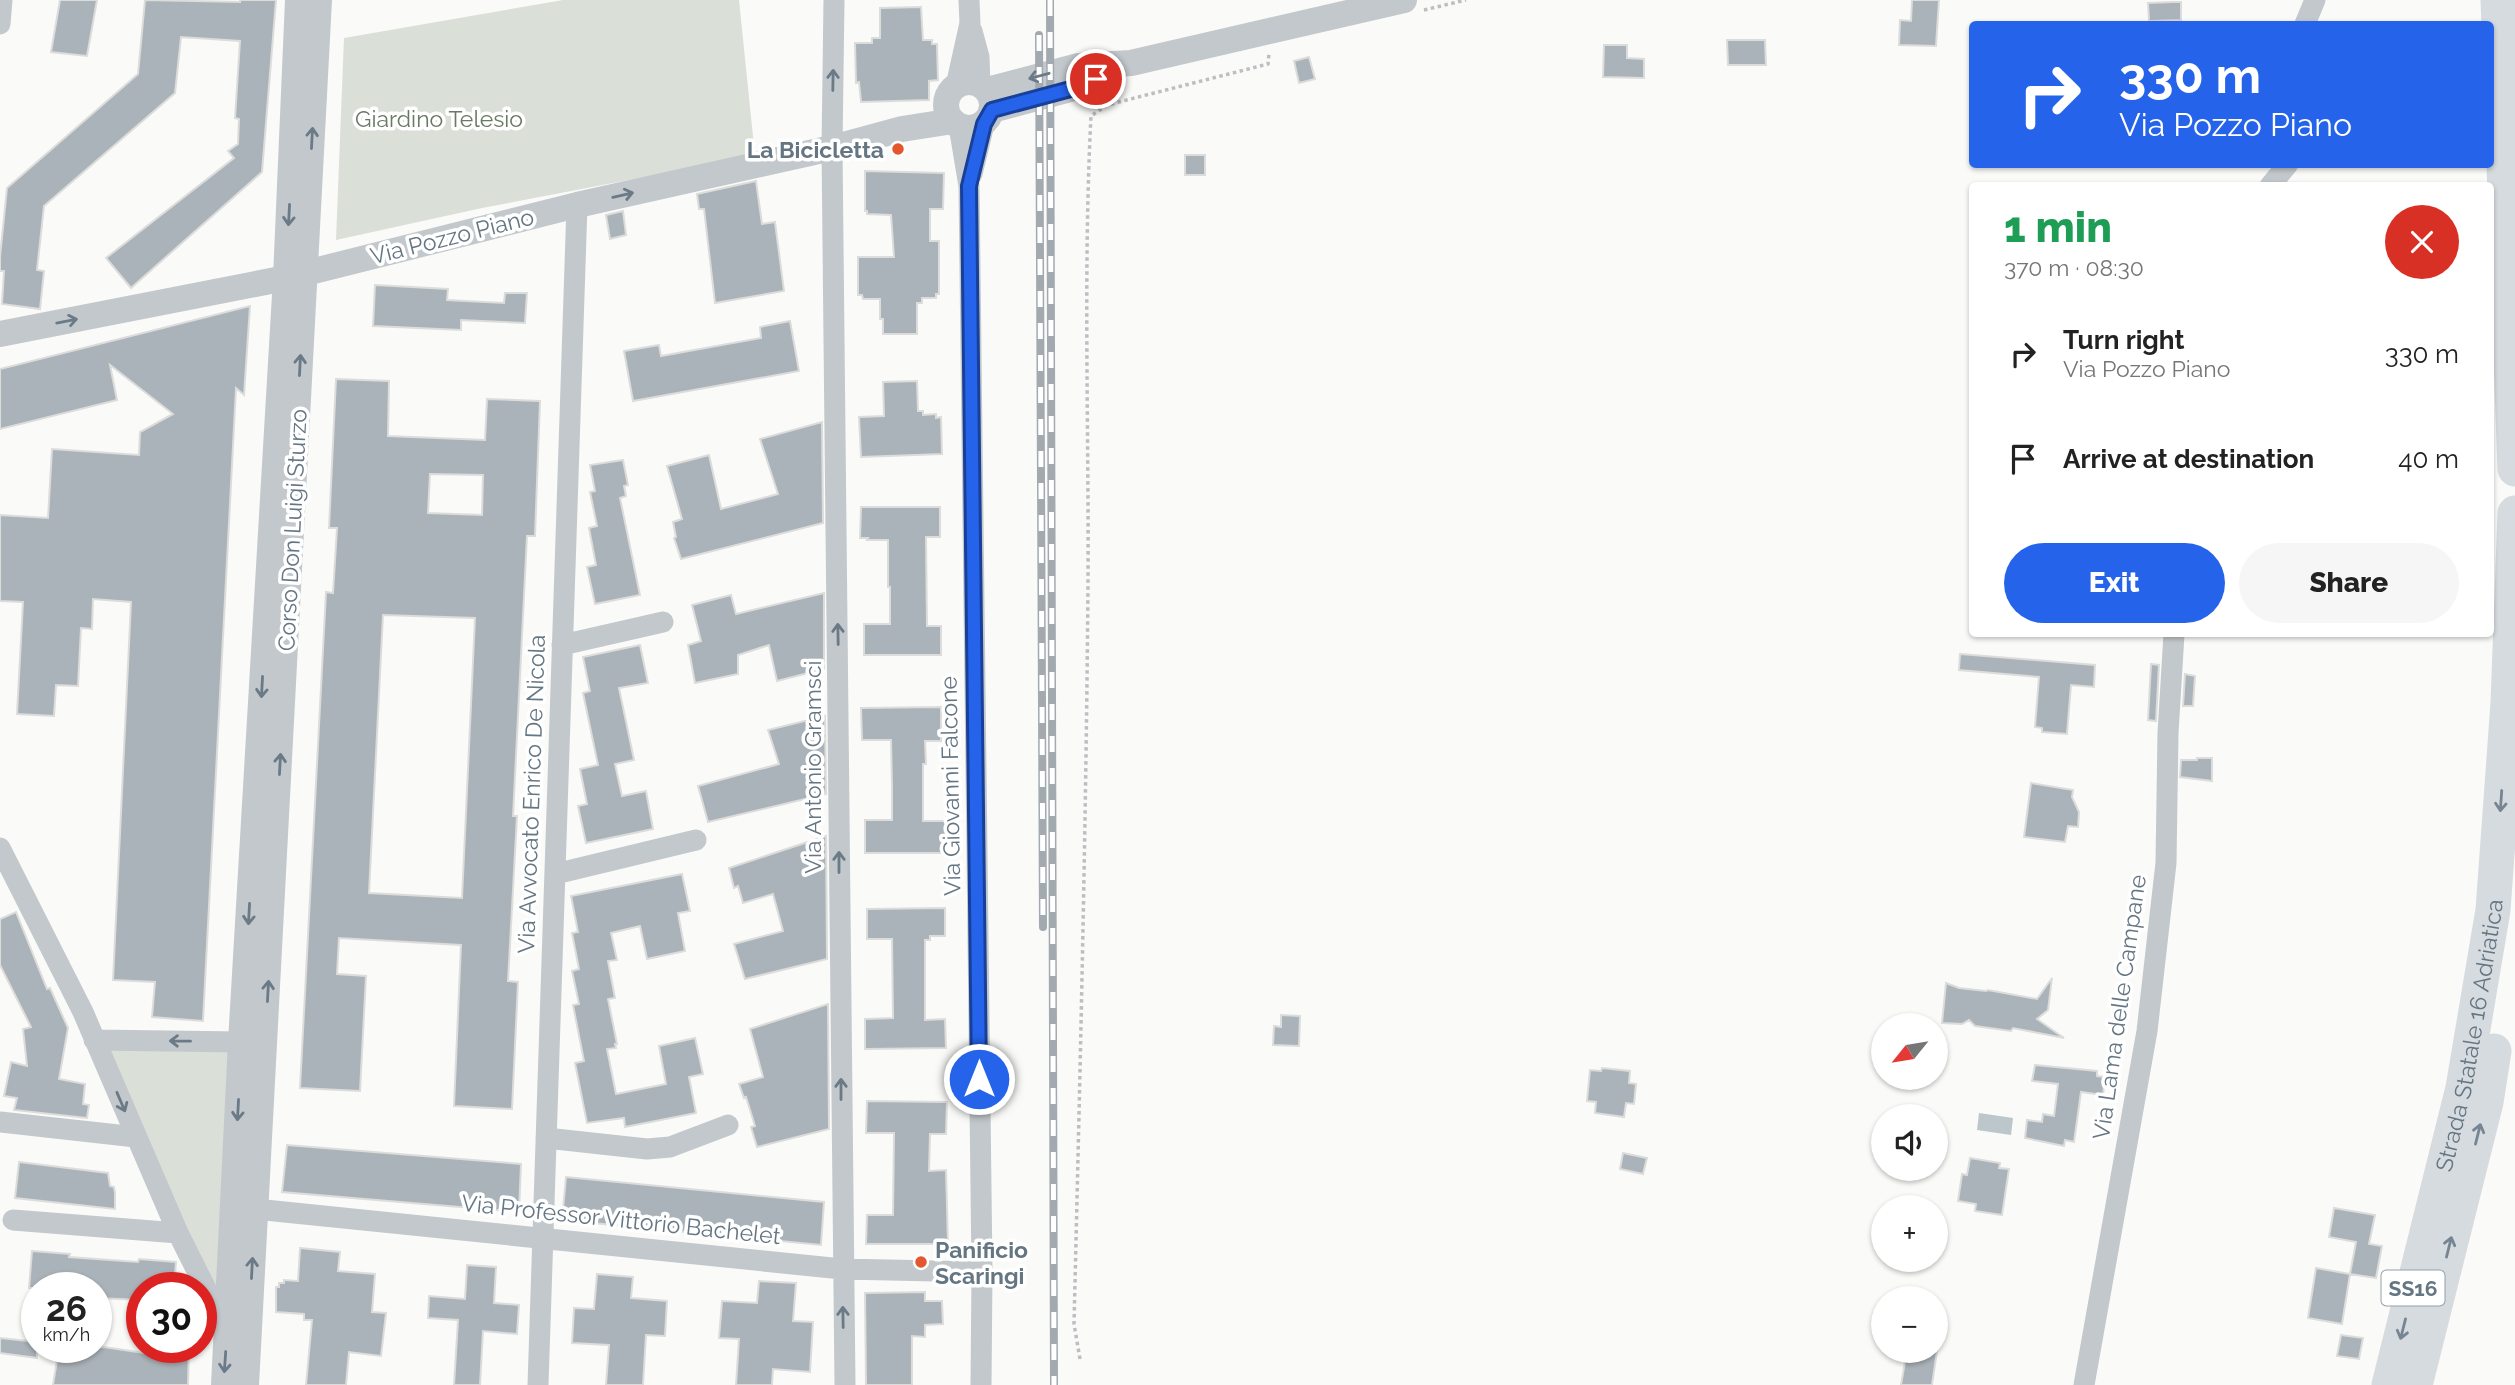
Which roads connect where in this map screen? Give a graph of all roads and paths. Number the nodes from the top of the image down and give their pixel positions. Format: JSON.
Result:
{"nodes":[{"id":1,"x":2,"y":0,"type":"edge"},
{"id":2,"x":298,"y":0,"type":"edge"},
{"id":3,"x":319,"y":0,"type":"edge"},
{"id":4,"x":834,"y":0,"type":"edge"},
{"id":5,"x":969,"y":0,"type":"edge"},
{"id":6,"x":2315,"y":0,"type":"edge"},
{"id":7,"x":2498,"y":0,"type":"edge"},
{"id":8,"x":1391,"y":2,"type":"edge"},
{"id":9,"x":2306,"y":21,"type":"edge"},
{"id":10,"x":0,"y":24,"type":"edge"},
{"id":11,"x":1270,"y":30,"type":"junction"},
{"id":12,"x":970,"y":106,"type":"junction"},
{"id":13,"x":832,"y":148,"type":"junction"},
{"id":14,"x":2285,"y":168,"type":"edge"},
{"id":15,"x":2273,"y":182,"type":"edge"},
{"id":16,"x":577,"y":205,"type":"junction"},
{"id":17,"x":295,"y":275,"type":"junction"},
{"id":18,"x":0,"y":334,"type":"edge"},
{"id":19,"x":2515,"y":469,"type":"edge"},
{"id":20,"x":2515,"y":513,"type":"edge"},
{"id":21,"x":663,"y":622,"type":"dead end"},
{"id":22,"x":2174,"y":637,"type":"edge"},
{"id":23,"x":562,"y":645,"type":"junction"},
{"id":24,"x":696,"y":840,"type":"dead end"},
{"id":25,"x":0,"y":848,"type":"edge"},
{"id":26,"x":555,"y":874,"type":"junction"},
{"id":27,"x":2515,"y":916,"type":"edge"},
{"id":28,"x":94,"y":1040,"type":"junction"},
{"id":29,"x":241,"y":1042,"type":"junction"},
{"id":30,"x":265,"y":1059,"type":"junction"},
{"id":31,"x":0,"y":1122,"type":"edge"},
{"id":32,"x":728,"y":1125,"type":"dead end"},
{"id":33,"x":136,"y":1137,"type":"junction"},
{"id":34,"x":546,"y":1138,"type":"junction"},
{"id":35,"x":256,"y":1209,"type":"junction"},
{"id":36,"x":13,"y":1220,"type":"dead end"},
{"id":37,"x":178,"y":1233,"type":"junction"},
{"id":38,"x":543,"y":1238,"type":"junction"},
{"id":39,"x":842,"y":1269,"type":"junction"},
{"id":40,"x":982,"y":1272,"type":"junction"},
{"id":41,"x":228,"y":1315,"type":"junction"},
{"id":42,"x":1080,"y":1359,"type":"dead end"},
{"id":43,"x":224,"y":1385,"type":"edge"},
{"id":44,"x":246,"y":1385,"type":"edge"},
{"id":45,"x":538,"y":1385,"type":"edge"},
{"id":46,"x":845,"y":1385,"type":"edge"},
{"id":47,"x":981,"y":1385,"type":"edge"},
{"id":48,"x":2084,"y":1385,"type":"edge"},
{"id":49,"x":2389,"y":1385,"type":"edge"},
{"id":50,"x":2415,"y":1385,"type":"edge"}],
"edges":[{"from":1,"to":10,"type":"street"},
{"from":2,"to":17,"type":"street","name":"Corso Don Luigi Sturzo","one_way":true},
{"from":17,"to":3,"type":"street","name":"Corso Don Luigi Sturzo","one_way":true},
{"from":13,"to":4,"type":"street","name":"Via Antonio Gramsci","one_way":true},
{"from":5,"to":12,"type":"street"},
{"from":6,"to":9,"type":"street"},
{"from":7,"to":19,"type":"highway"},
{"from":8,"to":11,"type":"street","name":"Via Pozzo Piano"},
{"from":11,"to":12,"type":"street","name":"Via Pozzo Piano"},
{"from":11,"to":42,"type":"path"},
{"from":12,"to":13,"type":"street","name":"Via Pozzo Piano"},
{"from":12,"to":40,"type":"street","name":"Via Giovanni Falcone"},
{"from":16,"to":13,"type":"street","name":"Via Pozzo Piano","one_way":true},
{"from":39,"to":13,"type":"street","name":"Via Antonio Gramsci","one_way":true},
{"from":14,"to":15,"type":"street"},
{"from":16,"to":17,"type":"street","name":"Via Pozzo Piano"},
{"from":16,"to":23,"type":"street","name":"Via Avvocato Enrico De Nicola"},
{"from":18,"to":17,"type":"street","name":"Via Pozzo Piano","one_way":true},
{"from":17,"to":29,"type":"street","name":"Corso Don Luigi Sturzo","one_way":true},
{"from":30,"to":17,"type":"street","name":"Corso Don Luigi Sturzo","one_way":true},
{"from":20,"to":49,"type":"highway","name":"Strada Statale 16 Adriatica","number":"SS16","one_way":true},
{"from":21,"to":23,"type":"street"},
{"from":22,"to":48,"type":"street","name":"Via Lama delle Campane"},
{"from":23,"to":26,"type":"street","name":"Via Avvocato Enrico De Nicola"},
{"from":24,"to":26,"type":"street"},
{"from":25,"to":28,"type":"street"},
{"from":26,"to":34,"type":"street","name":"Via Avvocato Enrico De Nicola"},
{"from":50,"to":27,"type":"highway","name":"Strada Statale 16 Adriatica","number":"SS16","one_way":true},
{"from":29,"to":28,"type":"street","one_way":true},
{"from":28,"to":33,"type":"street","one_way":true},
{"from":29,"to":30,"type":"street"},
{"from":29,"to":41,"type":"street","name":"Corso Don Luigi Sturzo","one_way":true},
{"from":30,"to":35,"type":"street","name":"Corso Don Luigi Sturzo"},
{"from":31,"to":33,"type":"street"},
{"from":32,"to":34,"type":"street"},
{"from":33,"to":37,"type":"street"},
{"from":34,"to":38,"type":"street","name":"Via Avvocato Enrico De Nicola"},
{"from":35,"to":38,"type":"street","name":"Via Professor Vittorio Bachelet"},
{"from":44,"to":35,"type":"street","name":"Corso Don Luigi Sturzo","one_way":true},
{"from":36,"to":37,"type":"street"},
{"from":37,"to":41,"type":"street"},
{"from":38,"to":39,"type":"street","name":"Via Professor Vittorio Bachelet"},
{"from":38,"to":45,"type":"street","name":"Via Avvocato Enrico De Nicola"},
{"from":39,"to":40,"type":"street","name":"Via Professor Vittorio Bachelet"},
{"from":46,"to":39,"type":"street","name":"Via Antonio Gramsci","one_way":true},
{"from":40,"to":47,"type":"street","name":"Via Giovanni Falcone"},
{"from":41,"to":43,"type":"street","name":"Corso Don Luigi Sturzo","one_way":true}]}
